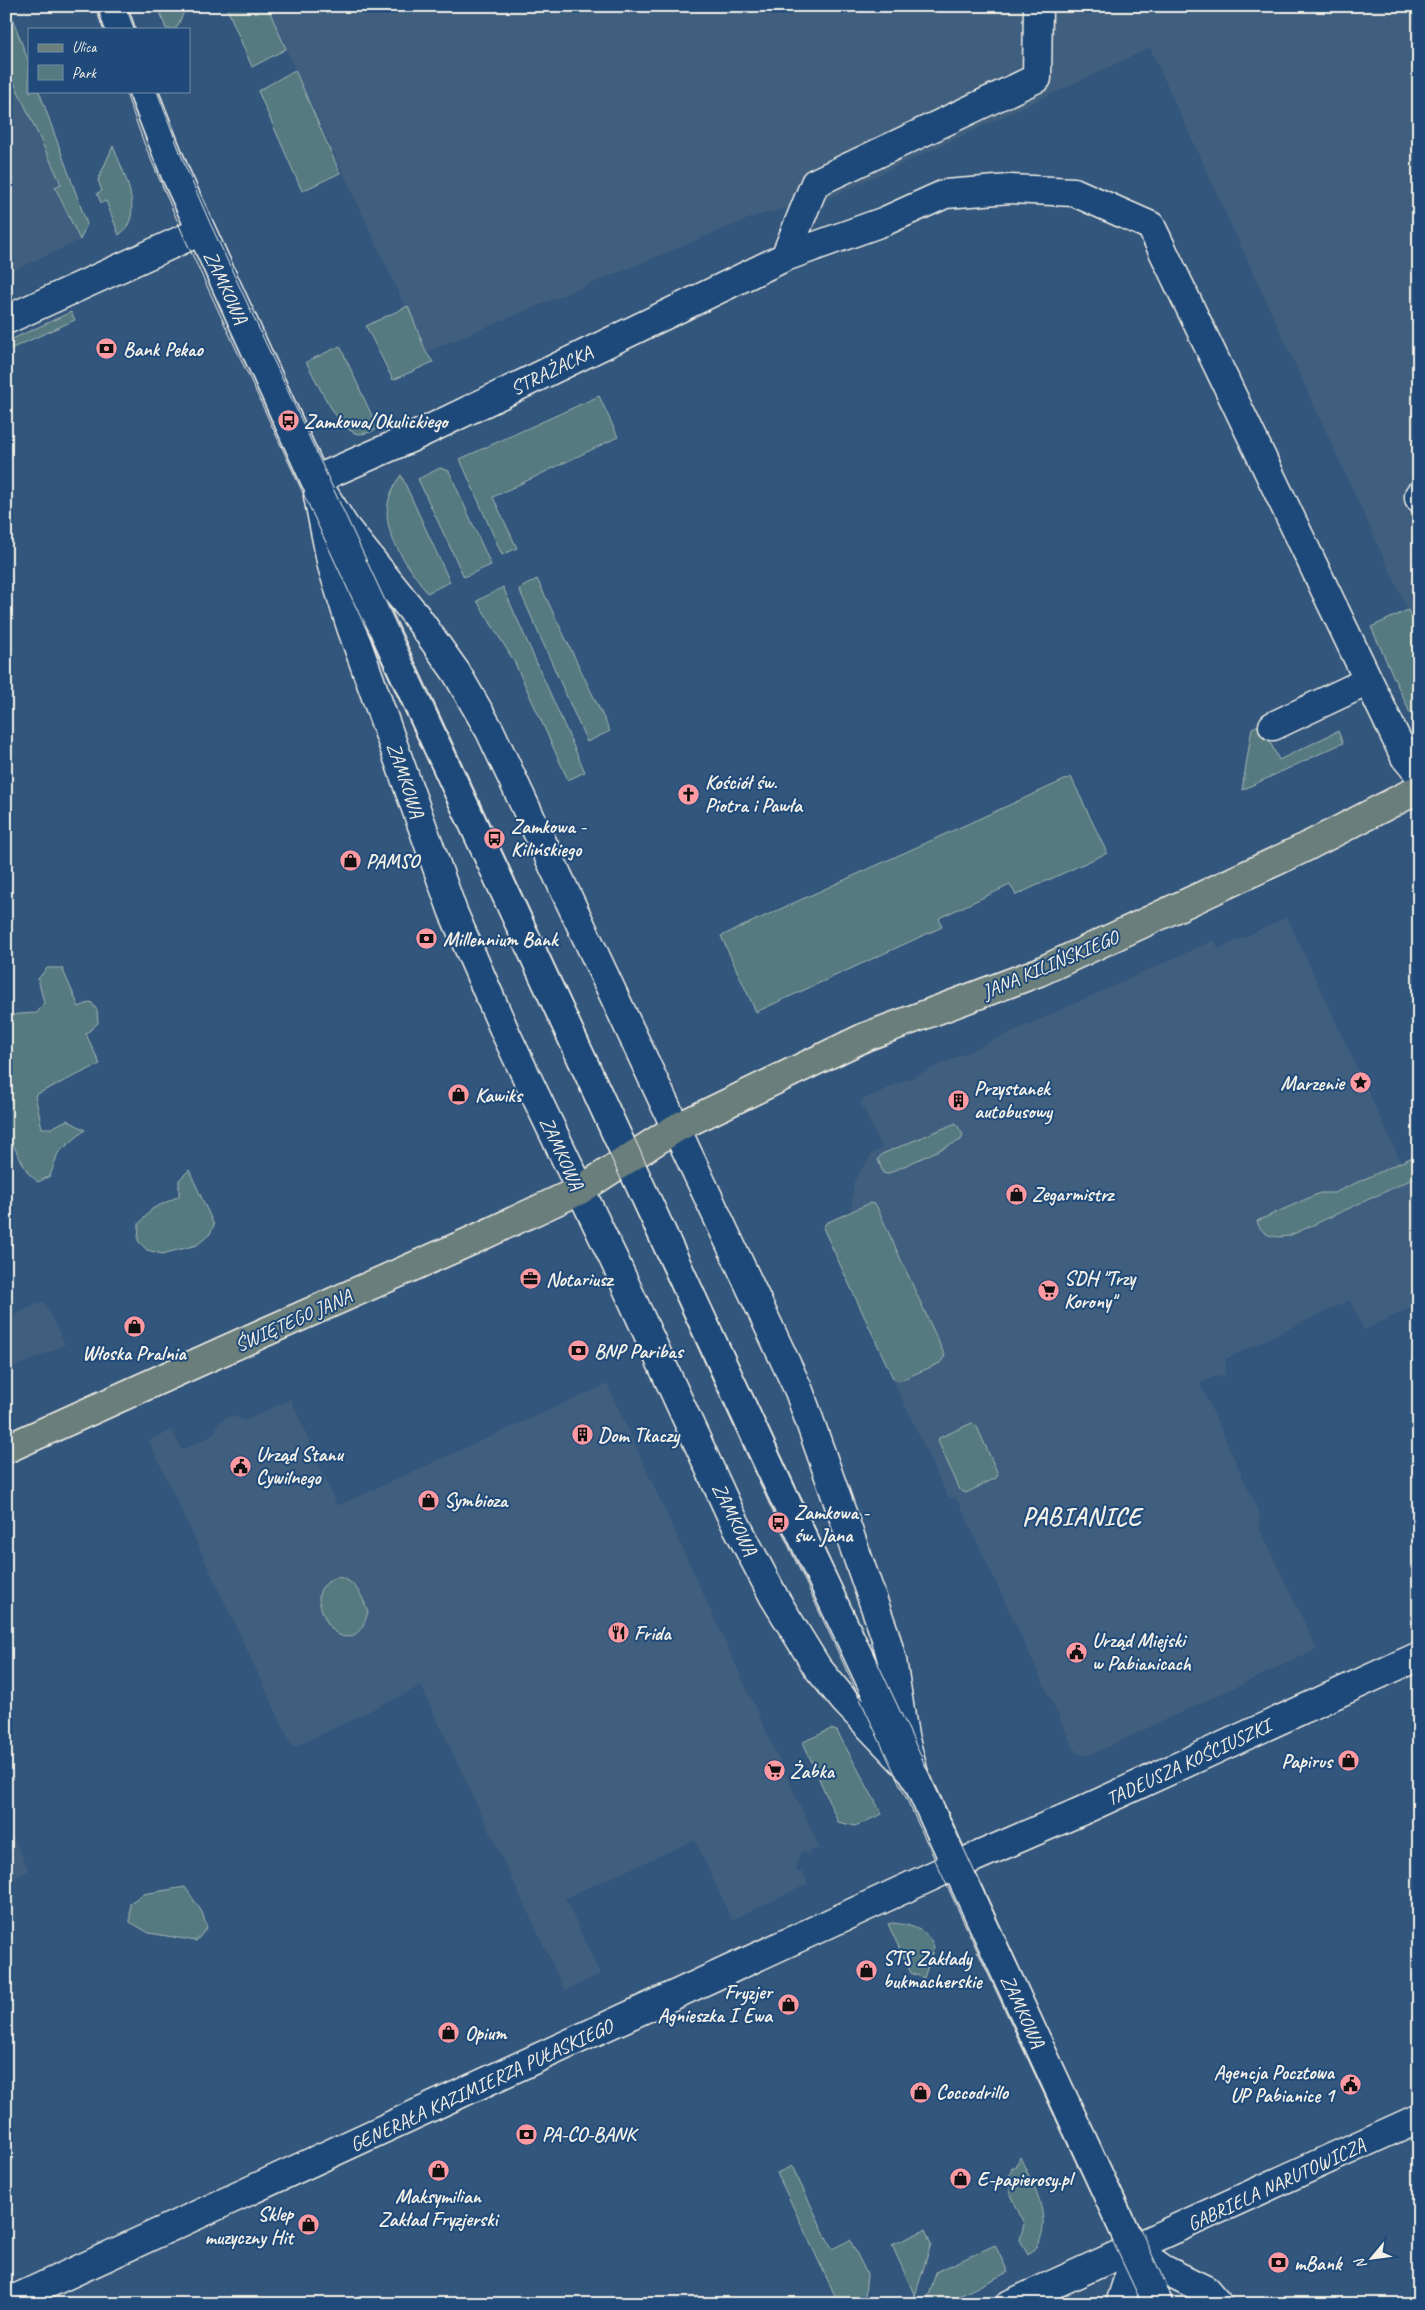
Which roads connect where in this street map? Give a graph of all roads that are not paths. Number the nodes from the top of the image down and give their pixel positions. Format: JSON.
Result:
{"nodes":[{"id":1,"x":112,"y":6,"type":"edge"},
{"id":2,"x":1038,"y":6,"type":"edge"},
{"id":3,"x":120,"y":28,"type":"edge"},
{"id":4,"x":143,"y":92,"type":"edge"},
{"id":5,"x":201,"y":232,"type":"junction"},
{"id":6,"x":785,"y":257,"type":"junction"},
{"id":7,"x":6,"y":320,"type":"edge"},
{"id":8,"x":315,"y":480,"type":"junction"},
{"id":9,"x":1368,"y":681,"type":"junction"},
{"id":10,"x":1274,"y":726,"type":"dead end"},
{"id":11,"x":1419,"y":774,"type":"edge"},
{"id":12,"x":1419,"y":789,"type":"edge"},
{"id":13,"x":676,"y":1128,"type":"junction"},
{"id":14,"x":628,"y":1159,"type":"junction"},
{"id":15,"x":580,"y":1190,"type":"junction"},
{"id":16,"x":6,"y":1449,"type":"edge"},
{"id":17,"x":1419,"y":1656,"type":"edge"},
{"id":18,"x":914,"y":1774,"type":"junction"},
{"id":19,"x":956,"y":1865,"type":"junction"},
{"id":20,"x":1419,"y":2118,"type":"edge"},
{"id":21,"x":1133,"y":2248,"type":"junction"},
{"id":22,"x":6,"y":2303,"type":"edge"},
{"id":23,"x":1010,"y":2304,"type":"edge"},
{"id":24,"x":1120,"y":2304,"type":"edge"},
{"id":25,"x":1158,"y":2304,"type":"edge"},
{"id":26,"x":1218,"y":2304,"type":"edge"}],
"edges":[{"from":1,"to":3,"type":"street"},
{"from":2,"to":6,"type":"street"},
{"from":4,"to":5,"type":"street","name":"ZAMKOWA"},
{"from":5,"to":7,"type":"street"},
{"from":5,"to":8,"type":"street","name":"ZAMKOWA"},
{"from":6,"to":8,"type":"street","name":"STRAŻACKA"},
{"from":6,"to":9,"type":"street","name":"STRAŻACKA"},
{"from":8,"to":13,"type":"street","name":"ZAMKOWA"},
{"from":8,"to":14,"type":"street"},
{"from":8,"to":15,"type":"street","name":"ZAMKOWA"},
{"from":9,"to":10,"type":"street"},
{"from":9,"to":11,"type":"street","name":"STRAŻACKA"},
{"from":12,"to":13,"type":"main road","name":"JANA KILIŃSKIEGO"},
{"from":13,"to":14,"type":"main road","name":"JANA KILIŃSKIEGO"},
{"from":13,"to":18,"type":"street","name":"ZAMKOWA"},
{"from":14,"to":15,"type":"main road","name":"ŚWIĘTEGO JANA"},
{"from":14,"to":18,"type":"street"},
{"from":15,"to":16,"type":"main road","name":"ŚWIĘTEGO JANA"},
{"from":15,"to":18,"type":"street","name":"ZAMKOWA"},
{"from":17,"to":19,"type":"street","name":"TADEUSZA KOŚCIUSZKI"},
{"from":18,"to":19,"type":"street","name":"ZAMKOWA"},
{"from":19,"to":21,"type":"street","name":"ZAMKOWA"},
{"from":19,"to":22,"type":"street","name":"GENERAŁA KAZIMIERZA PUŁASKIEGO"},
{"from":20,"to":21,"type":"street","name":"GABRIELA NARUTOWICZA"},
{"from":21,"to":23,"type":"street","name":"GABRIELA NARUTOWICZA"},
{"from":21,"to":24,"type":"street"},
{"from":21,"to":25,"type":"street","name":"ZAMKOWA"},
{"from":21,"to":26,"type":"street"}]}
